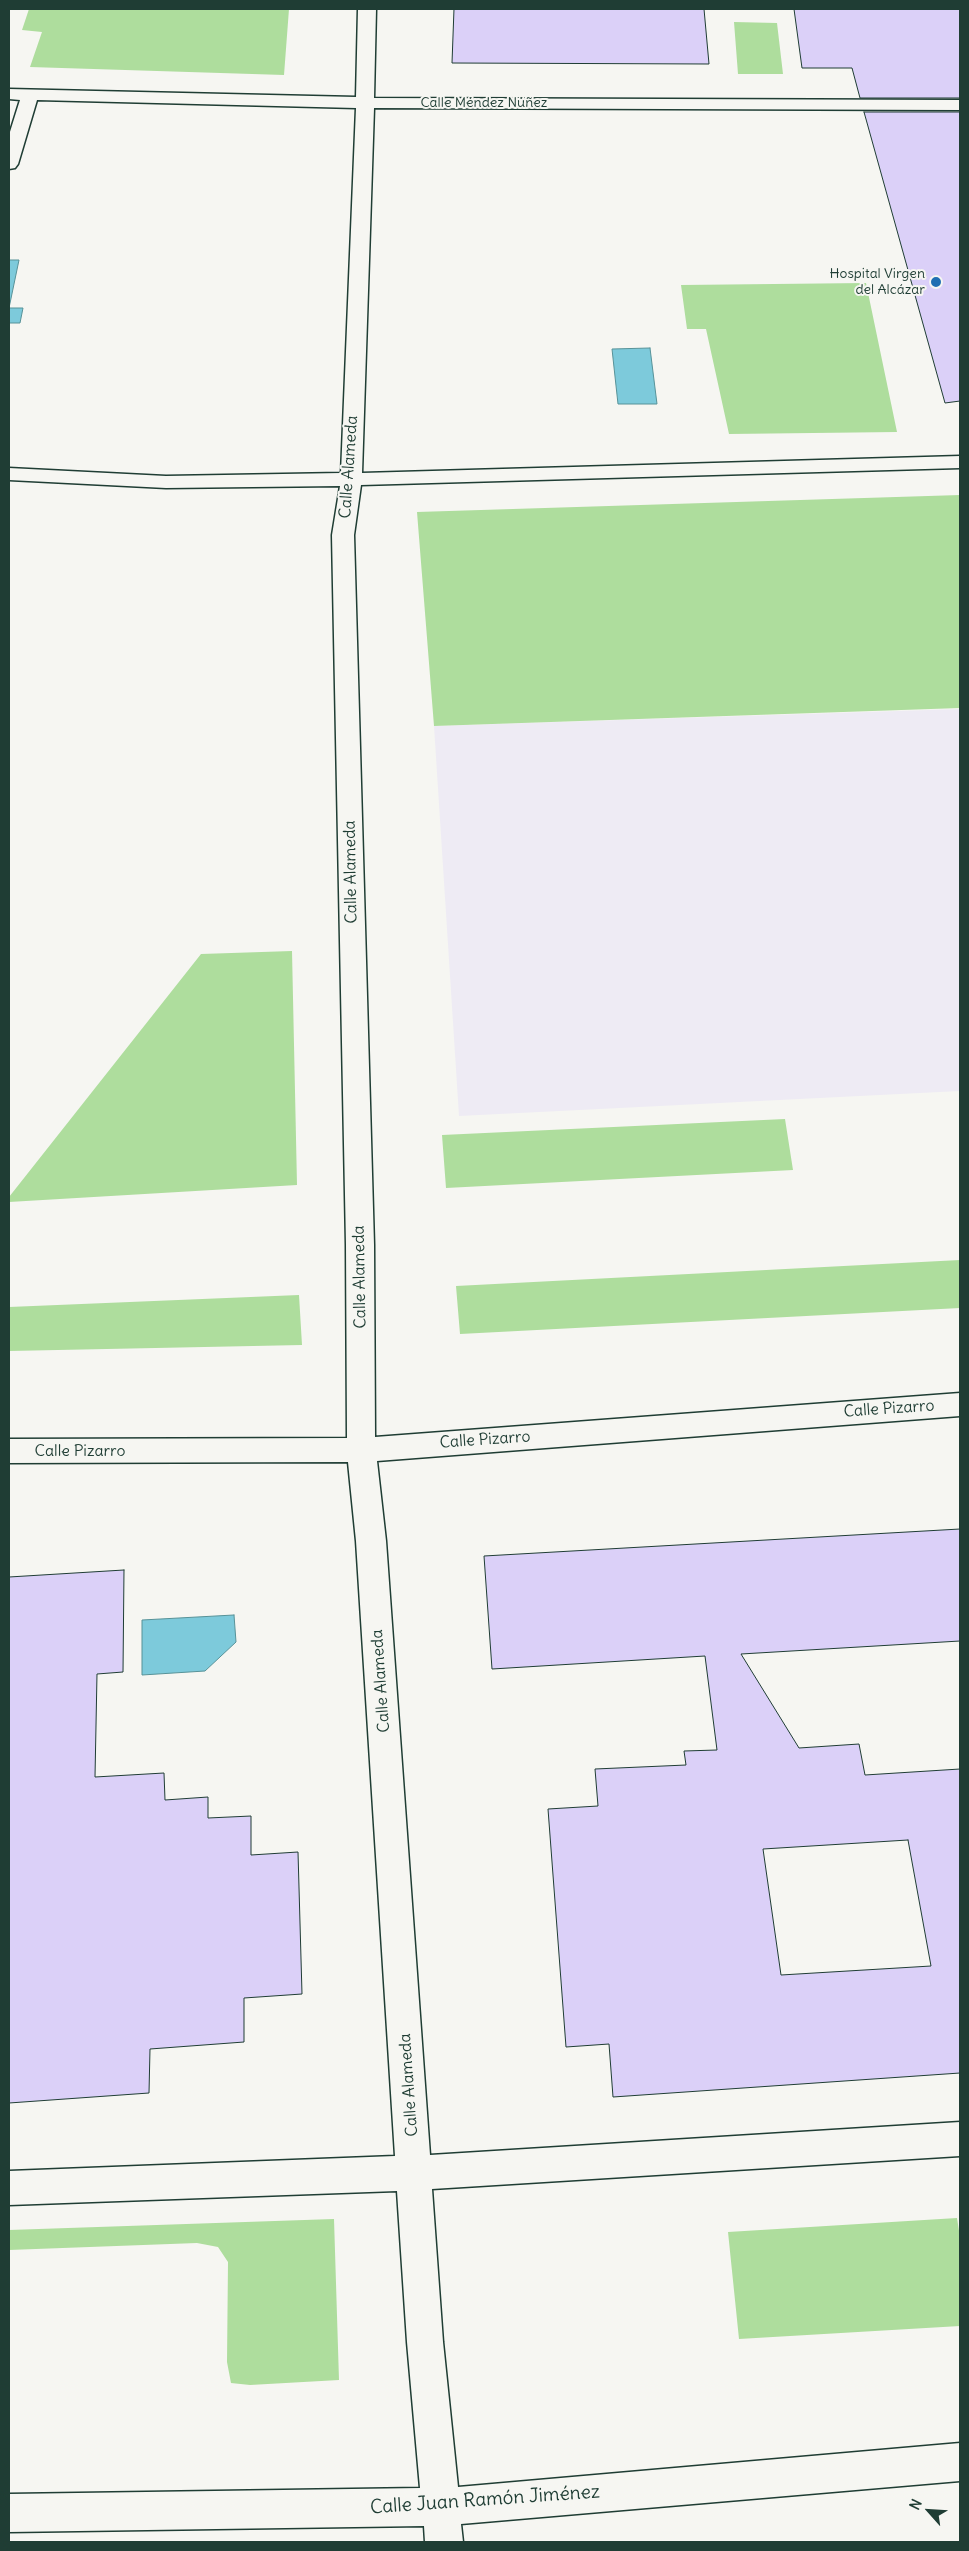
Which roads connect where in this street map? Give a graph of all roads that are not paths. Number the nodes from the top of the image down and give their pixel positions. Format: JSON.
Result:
{"nodes":[{"id":1,"x":367,"y":9,"type":"edge"},
{"id":2,"x":9,"y":94,"type":"edge"},
{"id":3,"x":30,"y":95,"type":"junction"},
{"id":4,"x":365,"y":103,"type":"junction"},
{"id":5,"x":960,"y":105,"type":"edge"},
{"id":6,"x":9,"y":164,"type":"edge"},
{"id":7,"x":960,"y":462,"type":"edge"},
{"id":8,"x":9,"y":474,"type":"edge"},
{"id":9,"x":351,"y":480,"type":"junction"},
{"id":10,"x":960,"y":1404,"type":"edge"},
{"id":11,"x":362,"y":1450,"type":"junction"},
{"id":12,"x":9,"y":1451,"type":"edge"},
{"id":13,"x":960,"y":2139,"type":"edge"},
{"id":14,"x":415,"y":2173,"type":"junction"},
{"id":15,"x":9,"y":2188,"type":"edge"},
{"id":16,"x":960,"y":2462,"type":"edge"},
{"id":17,"x":9,"y":2514,"type":"edge"},
{"id":18,"x":443,"y":2525,"type":"edge"}],
"edges":[{"from":1,"to":4,"type":"street","name":"Calle Alameda"},
{"from":2,"to":3,"type":"street","name":"Calle Méndez Núñez"},
{"from":3,"to":4,"type":"street","name":"Calle Méndez Núñez"},
{"from":3,"to":6,"type":"street"},
{"from":4,"to":5,"type":"street","name":"Calle Méndez Núñez"},
{"from":4,"to":9,"type":"street","name":"Calle Alameda"},
{"from":7,"to":9,"type":"street"},
{"from":8,"to":9,"type":"street"},
{"from":9,"to":11,"type":"street","name":"Calle Alameda"},
{"from":10,"to":11,"type":"street","name":"Calle Pizarro"},
{"from":11,"to":12,"type":"street","name":"Calle Pizarro"},
{"from":11,"to":14,"type":"street","name":"Calle Alameda"},
{"from":13,"to":14,"type":"street"},
{"from":14,"to":15,"type":"street"},
{"from":14,"to":18,"type":"street","name":"Calle Alameda"},
{"from":16,"to":18,"type":"street","name":"Calle Juan Ramón Jiménez"},
{"from":17,"to":18,"type":"street","name":"Calle Juan Ramón Jiménez"}]}
